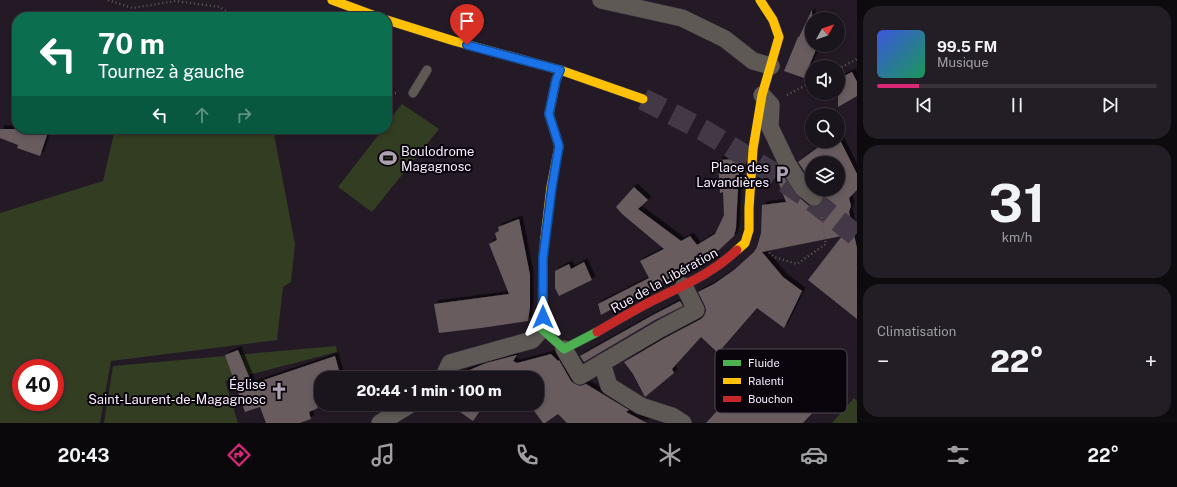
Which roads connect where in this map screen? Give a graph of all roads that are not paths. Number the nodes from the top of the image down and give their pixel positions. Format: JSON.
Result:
{"nodes":[{"id":1,"x":332,"y":0,"type":"edge"},
{"id":2,"x":601,"y":0,"type":"edge"},
{"id":3,"x":760,"y":0,"type":"edge"},
{"id":4,"x":364,"y":12,"type":"edge"},
{"id":5,"x":392,"y":22,"type":"edge"},
{"id":6,"x":771,"y":66,"type":"junction"},
{"id":7,"x":427,"y":70,"type":"dead end"},
{"id":8,"x":560,"y":70,"type":"junction"},
{"id":9,"x":413,"y":93,"type":"dead end"},
{"id":10,"x":643,"y":100,"type":"tunnel mouth"},
{"id":11,"x":766,"y":100,"type":"junction"},
{"id":12,"x":814,"y":197,"type":"dead end"},
{"id":13,"x":684,"y":286,"type":"junction"},
{"id":14,"x":542,"y":330,"type":"junction"},
{"id":15,"x":564,"y":349,"type":"junction"},
{"id":16,"x":602,"y":363,"type":"junction"},
{"id":17,"x":447,"y":371,"type":"edge"},
{"id":18,"x":400,"y":411,"type":"edge"},
{"id":19,"x":380,"y":423,"type":"edge"},
{"id":20,"x":683,"y":423,"type":"edge"}],
"edges":[{"from":1,"to":4,"type":"street"},
{"from":2,"to":6,"type":"street"},
{"from":3,"to":6,"type":"street"},
{"from":5,"to":8,"type":"street"},
{"from":6,"to":11,"type":"street"},
{"from":7,"to":9,"type":"lane"},
{"from":8,"to":10,"type":"street"},
{"from":8,"to":14,"type":"street"},
{"from":11,"to":12,"type":"street"},
{"from":11,"to":13,"type":"street","name":"Rue de la Libération"},
{"from":13,"to":15,"type":"street","name":"Rue de la Libération"},
{"from":13,"to":16,"type":"street"},
{"from":14,"to":15,"type":"street"},
{"from":14,"to":17,"type":"street"},
{"from":15,"to":16,"type":"street"},
{"from":16,"to":20,"type":"street"},
{"from":18,"to":19,"type":"street"}]}
